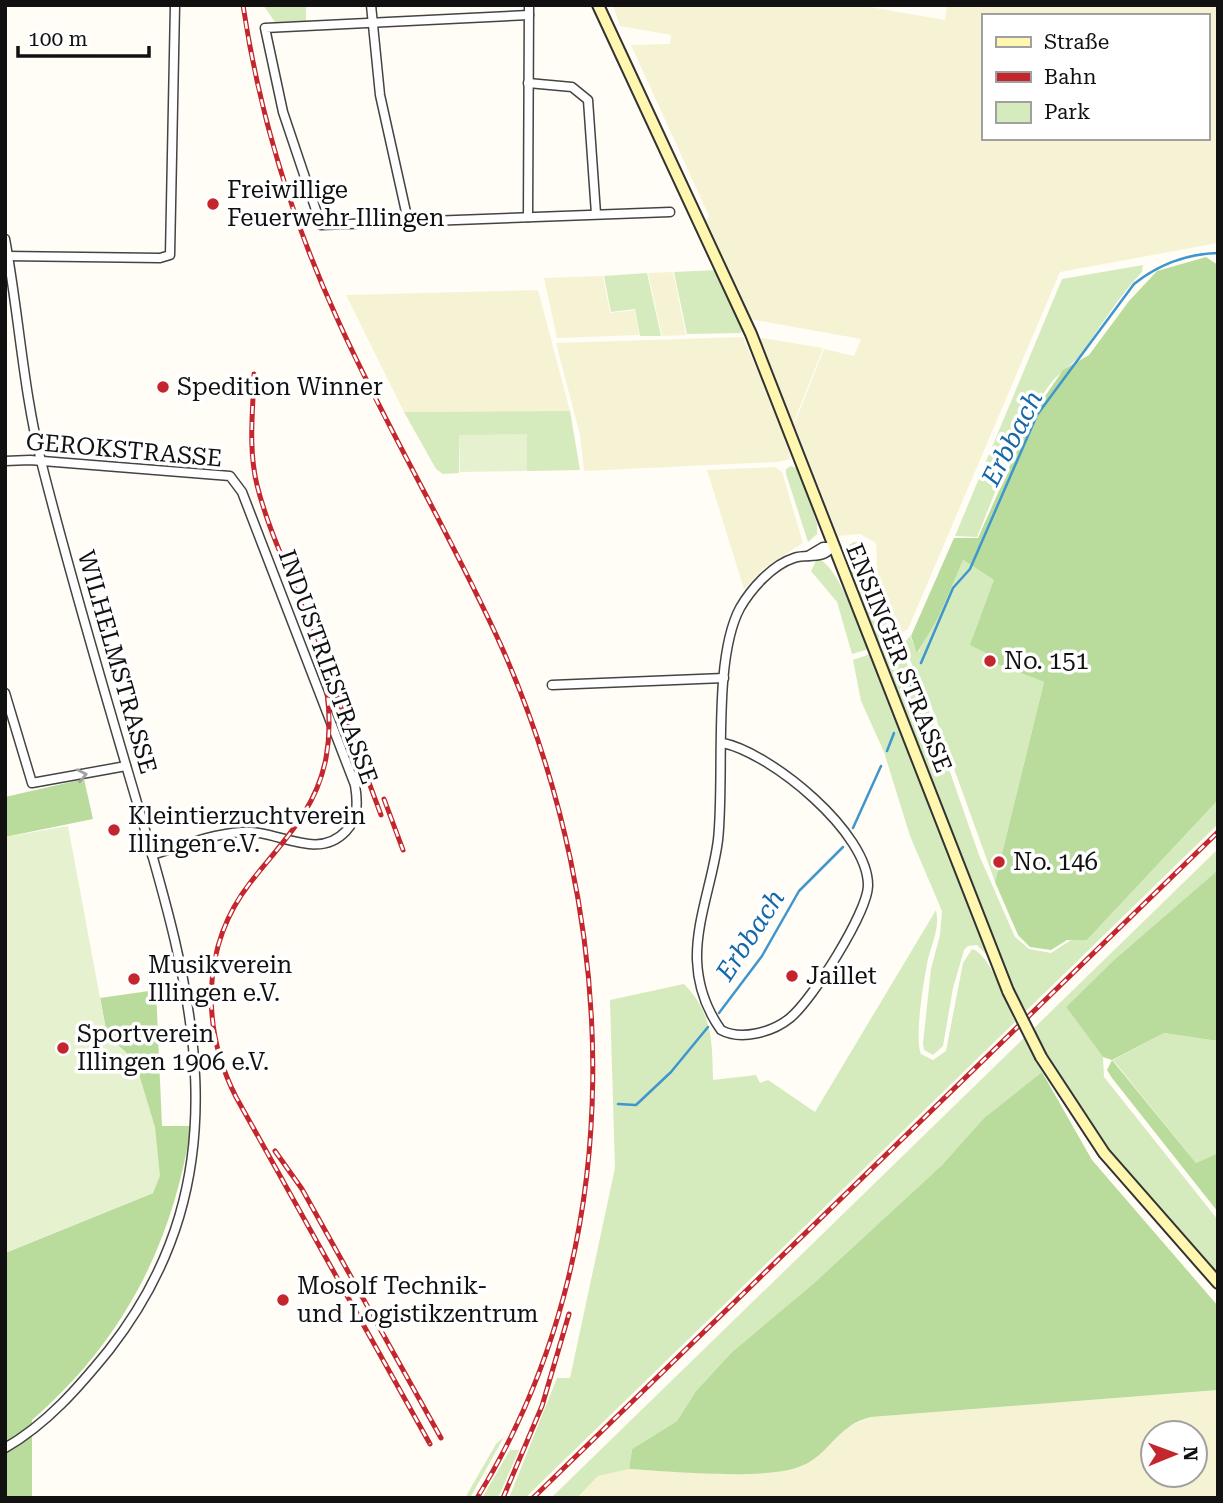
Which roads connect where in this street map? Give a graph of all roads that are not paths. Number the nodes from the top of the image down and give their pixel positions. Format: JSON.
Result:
{"nodes":[{"id":1,"x":175,"y":5,"type":"edge"},
{"id":2,"x":370,"y":5,"type":"edge"},
{"id":3,"x":529,"y":5,"type":"edge"},
{"id":4,"x":597,"y":8,"type":"edge"},
{"id":5,"x":529,"y":15,"type":"junction"},
{"id":6,"x":372,"y":22,"type":"junction"},
{"id":7,"x":528,"y":83,"type":"junction"},
{"id":8,"x":670,"y":212,"type":"dead end"},
{"id":9,"x":596,"y":214,"type":"junction"},
{"id":10,"x":528,"y":217,"type":"junction"},
{"id":11,"x":408,"y":221,"type":"junction"},
{"id":12,"x":5,"y":239,"type":"edge"},
{"id":13,"x":7,"y":256,"type":"edge"},
{"id":14,"x":5,"y":461,"type":"edge"},
{"id":15,"x":41,"y":461,"type":"junction"},
{"id":16,"x":237,"y":484,"type":"joint"},
{"id":17,"x":832,"y":547,"type":"junction"},
{"id":18,"x":724,"y":678,"type":"junction"},
{"id":19,"x":552,"y":685,"type":"dead end"},
{"id":20,"x":5,"y":693,"type":"edge"},
{"id":21,"x":723,"y":743,"type":"junction"},
{"id":22,"x":126,"y":766,"type":"junction"},
{"id":23,"x":152,"y":855,"type":"junction"},
{"id":24,"x":1218,"y":1283,"type":"edge"},
{"id":25,"x":5,"y":1448,"type":"edge"}],
"edges":[{"from":1,"to":13,"type":"street"},
{"from":2,"to":6,"type":"street"},
{"from":3,"to":5,"type":"street"},
{"from":4,"to":17,"type":"street","name":"ENSINGER STRASSE"},
{"from":5,"to":6,"type":"street"},
{"from":5,"to":7,"type":"street"},
{"from":6,"to":11,"type":"street"},
{"from":6,"to":11,"type":"street"},
{"from":7,"to":9,"type":"street"},
{"from":7,"to":10,"type":"street"},
{"from":8,"to":9,"type":"street"},
{"from":9,"to":10,"type":"street"},
{"from":10,"to":11,"type":"street"},
{"from":12,"to":13,"type":"street","name":"WILHELMSTRASSE"},
{"from":13,"to":15,"type":"street","name":"WILHELMSTRASSE"},
{"from":14,"to":15,"type":"street","name":"GEROKSTRASSE"},
{"from":15,"to":16,"type":"street","name":"GEROKSTRASSE"},
{"from":15,"to":22,"type":"street","name":"WILHELMSTRASSE"},
{"from":16,"to":23,"type":"street","name":"INDUSTRIESTRASSE"},
{"from":17,"to":18,"type":"street"},
{"from":17,"to":24,"type":"street","name":"ENSINGER STRASSE","bridge":true},
{"from":18,"to":19,"type":"street"},
{"from":18,"to":21,"type":"street"},
{"from":20,"to":22,"type":"street","one_way":true},
{"from":21,"to":21,"type":"street"},
{"from":22,"to":23,"type":"street","name":"WILHELMSTRASSE"},
{"from":23,"to":25,"type":"street","name":"WILHELMSTRASSE"}]}
